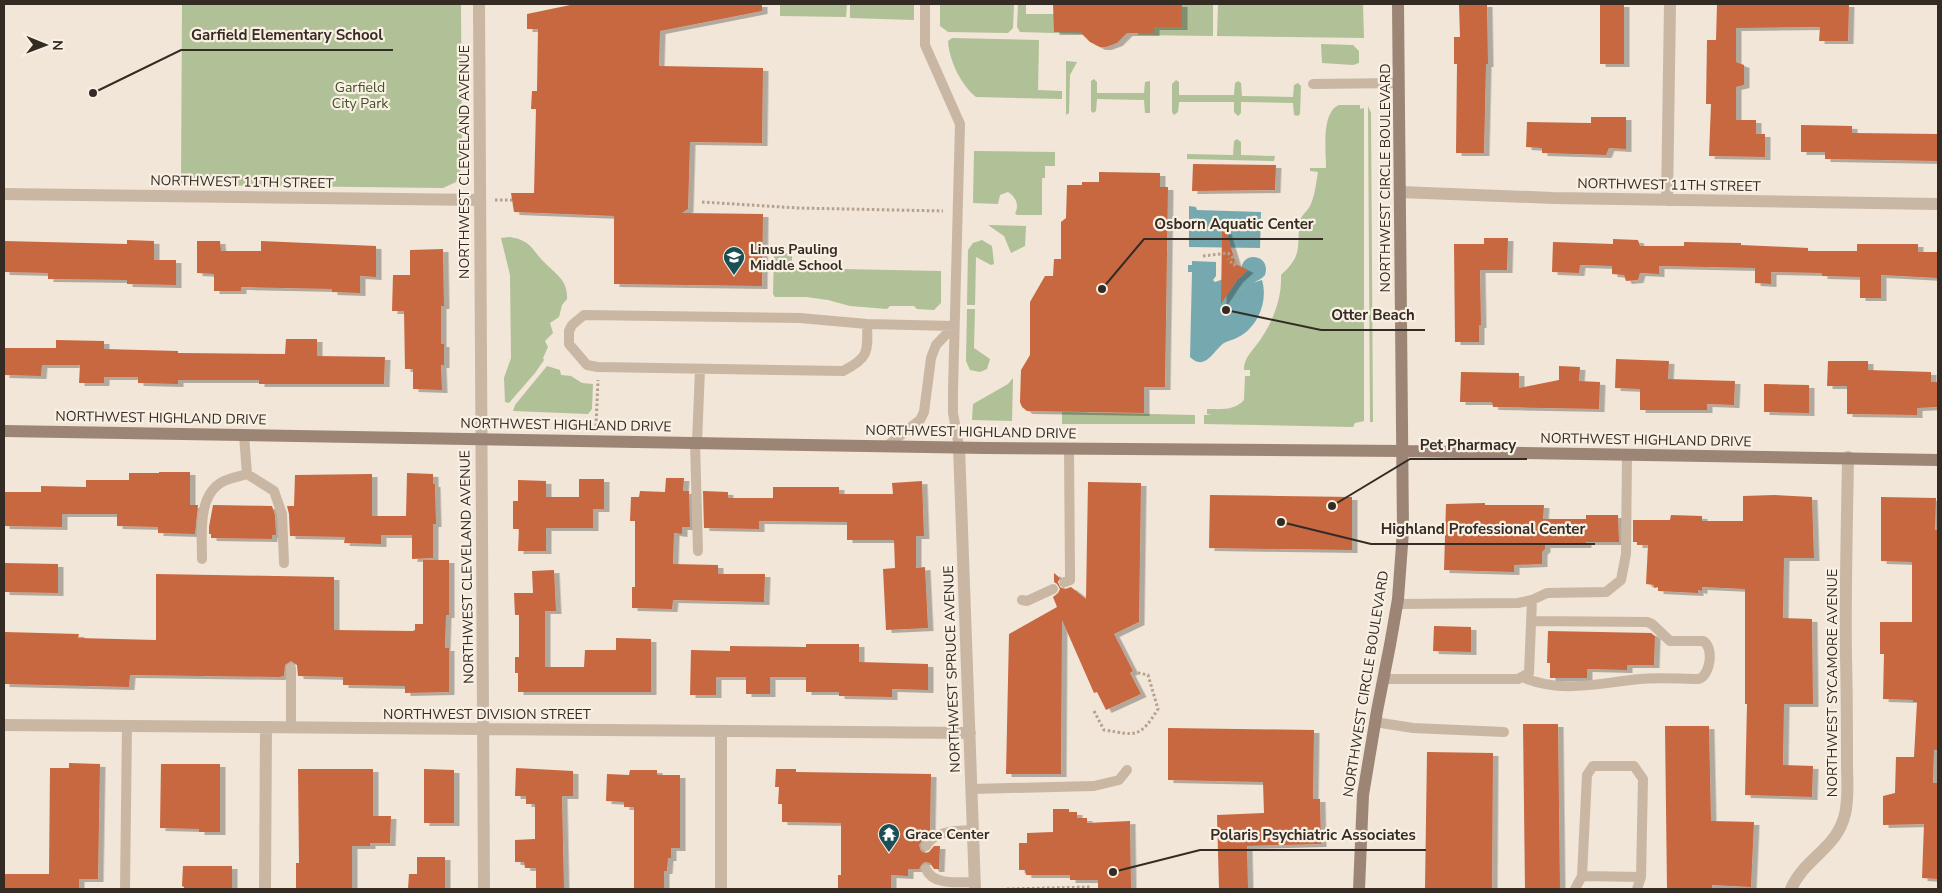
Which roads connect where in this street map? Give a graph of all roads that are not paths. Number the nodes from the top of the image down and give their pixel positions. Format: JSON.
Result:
{"nodes":[{"id":1,"x":479,"y":4,"type":"edge"},
{"id":2,"x":925,"y":4,"type":"edge"},
{"id":3,"x":1398,"y":4,"type":"edge"},
{"id":4,"x":1670,"y":4,"type":"edge"},
{"id":5,"x":1399,"y":83,"type":"junction"},
{"id":6,"x":1313,"y":84,"type":"dead end"},
{"id":7,"x":1400,"y":192,"type":"junction"},
{"id":8,"x":4,"y":194,"type":"edge"},
{"id":9,"x":480,"y":200,"type":"junction"},
{"id":10,"x":1667,"y":200,"type":"junction"},
{"id":11,"x":1938,"y":204,"type":"edge"},
{"id":12,"x":867,"y":324,"type":"junction"},
{"id":13,"x":954,"y":326,"type":"junction"},
{"id":14,"x":700,"y":370,"type":"junction"},
{"id":15,"x":4,"y":431,"type":"edge"},
{"id":16,"x":244,"y":435,"type":"junction"},
{"id":17,"x":481,"y":438,"type":"junction"},
{"id":18,"x":696,"y":442,"type":"junction"},
{"id":19,"x":887,"y":446,"type":"junction"},
{"id":20,"x":959,"y":447,"type":"junction"},
{"id":21,"x":1069,"y":448,"type":"junction"},
{"id":22,"x":1402,"y":451,"type":"junction"},
{"id":23,"x":1627,"y":455,"type":"junction"},
{"id":24,"x":1848,"y":457,"type":"junction"},
{"id":25,"x":1938,"y":460,"type":"edge"},
{"id":26,"x":247,"y":474,"type":"junction"},
{"id":27,"x":698,"y":551,"type":"dead end"},
{"id":28,"x":202,"y":559,"type":"dead end"},
{"id":29,"x":284,"y":563,"type":"dead end"},
{"id":30,"x":1065,"y":582,"type":"dead end"},
{"id":31,"x":1053,"y":589,"type":"dead end"},
{"id":32,"x":1022,"y":600,"type":"dead end"},
{"id":33,"x":1532,"y":600,"type":"junction"},
{"id":34,"x":1397,"y":604,"type":"junction"},
{"id":35,"x":1531,"y":621,"type":"junction"},
{"id":36,"x":291,"y":668,"type":"dead end"},
{"id":37,"x":1522,"y":677,"type":"junction"},
{"id":38,"x":1383,"y":680,"type":"junction"},
{"id":39,"x":1375,"y":722,"type":"junction"},
{"id":40,"x":4,"y":725,"type":"edge"},
{"id":41,"x":127,"y":726,"type":"junction"},
{"id":42,"x":266,"y":727,"type":"junction"},
{"id":43,"x":291,"y":728,"type":"junction"},
{"id":44,"x":483,"y":729,"type":"junction"},
{"id":45,"x":721,"y":731,"type":"junction"},
{"id":46,"x":1504,"y":732,"type":"dead end"},
{"id":47,"x":970,"y":733,"type":"junction"},
{"id":48,"x":1127,"y":770,"type":"dead end"},
{"id":49,"x":972,"y":788,"type":"junction"},
{"id":50,"x":973,"y":830,"type":"junction"},
{"id":51,"x":926,"y":846,"type":"dead end"},
{"id":52,"x":926,"y":869,"type":"dead end"},
{"id":53,"x":1582,"y":876,"type":"junction"},
{"id":54,"x":1641,"y":877,"type":"junction"},
{"id":55,"x":975,"y":886,"type":"edge"},
{"id":56,"x":125,"y":889,"type":"edge"},
{"id":57,"x":265,"y":889,"type":"edge"},
{"id":58,"x":484,"y":889,"type":"edge"},
{"id":59,"x":721,"y":889,"type":"edge"},
{"id":60,"x":1359,"y":889,"type":"edge"},
{"id":61,"x":1574,"y":889,"type":"edge"},
{"id":62,"x":1637,"y":889,"type":"edge"},
{"id":63,"x":1791,"y":889,"type":"edge"}],
"edges":[{"from":1,"to":9,"type":"street","name":"NORTHWEST CLEVELAND AVENUE"},
{"from":2,"to":13,"type":"lane"},
{"from":3,"to":5,"type":"main road","name":"NORTHWEST CIRCLE BOULEVARD"},
{"from":4,"to":10,"type":"street"},
{"from":5,"to":6,"type":"lane"},
{"from":5,"to":7,"type":"main road","name":"NORTHWEST CIRCLE BOULEVARD"},
{"from":7,"to":10,"type":"street","name":"NORTHWEST 11TH STREET"},
{"from":7,"to":22,"type":"main road","name":"NORTHWEST CIRCLE BOULEVARD"},
{"from":8,"to":9,"type":"street","name":"NORTHWEST 11TH STREET"},
{"from":9,"to":17,"type":"street","name":"NORTHWEST CLEVELAND AVENUE"},
{"from":10,"to":11,"type":"street","name":"NORTHWEST 11TH STREET"},
{"from":12,"to":13,"type":"lane"},
{"from":12,"to":14,"type":"lane"},
{"from":12,"to":14,"type":"lane"},
{"from":13,"to":19,"type":"lane"},
{"from":13,"to":20,"type":"lane"},
{"from":14,"to":18,"type":"lane"},
{"from":15,"to":16,"type":"main road","name":"NORTHWEST HIGHLAND DRIVE"},
{"from":16,"to":17,"type":"main road","name":"NORTHWEST HIGHLAND DRIVE"},
{"from":16,"to":26,"type":"lane"},
{"from":17,"to":18,"type":"main road","name":"NORTHWEST HIGHLAND DRIVE"},
{"from":17,"to":44,"type":"street","name":"NORTHWEST CLEVELAND AVENUE"},
{"from":18,"to":19,"type":"main road","name":"NORTHWEST HIGHLAND DRIVE"},
{"from":18,"to":27,"type":"lane"},
{"from":19,"to":20,"type":"main road","name":"NORTHWEST HIGHLAND DRIVE"},
{"from":20,"to":21,"type":"main road","name":"NORTHWEST HIGHLAND DRIVE"},
{"from":20,"to":47,"type":"street","name":"NORTHWEST SPRUCE AVENUE"},
{"from":21,"to":22,"type":"main road","name":"NORTHWEST HIGHLAND DRIVE"},
{"from":21,"to":30,"type":"lane"},
{"from":22,"to":23,"type":"main road","name":"NORTHWEST HIGHLAND DRIVE"},
{"from":22,"to":34,"type":"main road","name":"NORTHWEST CIRCLE BOULEVARD"},
{"from":23,"to":24,"type":"main road","name":"NORTHWEST HIGHLAND DRIVE"},
{"from":23,"to":33,"type":"lane"},
{"from":24,"to":25,"type":"main road","name":"NORTHWEST HIGHLAND DRIVE"},
{"from":24,"to":63,"type":"street","name":"NORTHWEST SYCAMORE AVENUE"},
{"from":26,"to":28,"type":"lane"},
{"from":26,"to":29,"type":"lane"},
{"from":31,"to":32,"type":"lane"},
{"from":33,"to":34,"type":"lane"},
{"from":33,"to":35,"type":"lane"},
{"from":34,"to":38,"type":"main road","name":"NORTHWEST CIRCLE BOULEVARD"},
{"from":35,"to":37,"type":"lane"},
{"from":35,"to":37,"type":"lane"},
{"from":36,"to":43,"type":"lane"},
{"from":37,"to":38,"type":"lane"},
{"from":38,"to":39,"type":"main road","name":"NORTHWEST CIRCLE BOULEVARD"},
{"from":39,"to":46,"type":"lane"},
{"from":39,"to":60,"type":"main road","name":"NORTHWEST CIRCLE BOULEVARD"},
{"from":40,"to":41,"type":"street","name":"NORTHWEST DIVISION STREET"},
{"from":41,"to":42,"type":"street","name":"NORTHWEST DIVISION STREET"},
{"from":41,"to":56,"type":"lane"},
{"from":42,"to":43,"type":"street","name":"NORTHWEST DIVISION STREET"},
{"from":42,"to":57,"type":"street"},
{"from":43,"to":44,"type":"street","name":"NORTHWEST DIVISION STREET"},
{"from":44,"to":45,"type":"street","name":"NORTHWEST DIVISION STREET"},
{"from":44,"to":58,"type":"street","name":"NORTHWEST CLEVELAND AVENUE"},
{"from":45,"to":47,"type":"street","name":"NORTHWEST DIVISION STREET"},
{"from":45,"to":59,"type":"street"},
{"from":47,"to":49,"type":"street","name":"NORTHWEST SPRUCE AVENUE"},
{"from":48,"to":49,"type":"lane"},
{"from":49,"to":50,"type":"street","name":"NORTHWEST SPRUCE AVENUE"},
{"from":50,"to":51,"type":"lane"},
{"from":50,"to":55,"type":"street","name":"NORTHWEST SPRUCE AVENUE"},
{"from":52,"to":55,"type":"lane"},
{"from":53,"to":54,"type":"lane"},
{"from":53,"to":54,"type":"lane"},
{"from":53,"to":61,"type":"lane"},
{"from":54,"to":62,"type":"lane"}]}
